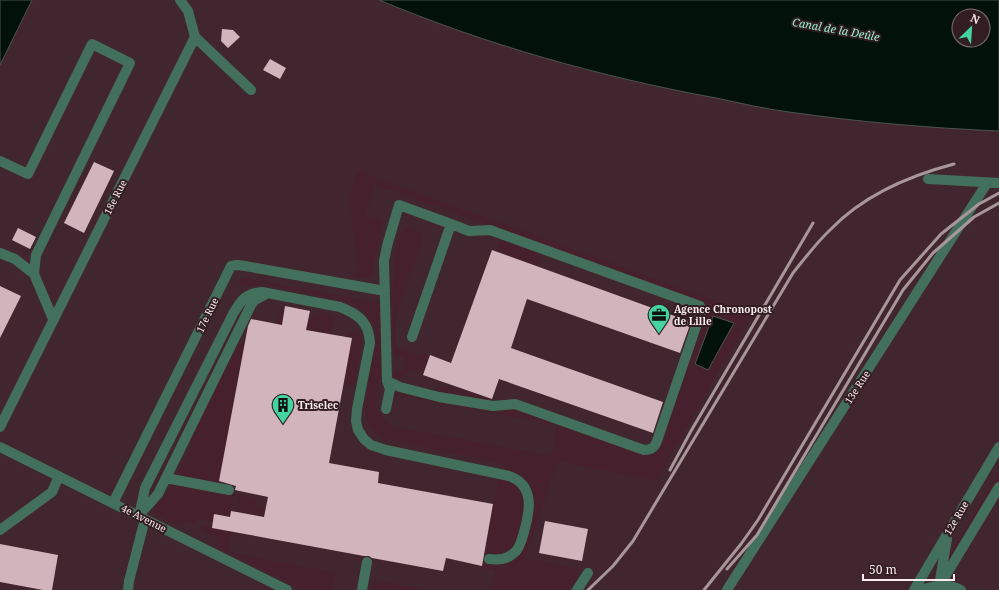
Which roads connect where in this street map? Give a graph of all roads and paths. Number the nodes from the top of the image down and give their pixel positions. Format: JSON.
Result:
{"nodes":[{"id":1,"x":180,"y":0,"type":"edge"},
{"id":2,"x":195,"y":37,"type":"junction"},
{"id":3,"x":252,"y":90,"type":"dead end"},
{"id":4,"x":0,"y":161,"type":"edge"},
{"id":5,"x":928,"y":179,"type":"dead end"},
{"id":6,"x":987,"y":183,"type":"junction"},
{"id":7,"x":999,"y":183,"type":"edge"},
{"id":8,"x":451,"y":224,"type":"junction"},
{"id":9,"x":0,"y":253,"type":"edge"},
{"id":10,"x":34,"y":274,"type":"junction"},
{"id":11,"x":384,"y":291,"type":"junction"},
{"id":12,"x":272,"y":293,"type":"junction"},
{"id":13,"x":54,"y":319,"type":"junction"},
{"id":14,"x":412,"y":337,"type":"dead end"},
{"id":15,"x":0,"y":427,"type":"edge"},
{"id":16,"x":0,"y":447,"type":"edge"},
{"id":17,"x":999,"y":447,"type":"edge"},
{"id":18,"x":60,"y":476,"type":"junction"},
{"id":19,"x":166,"y":478,"type":"junction"},
{"id":20,"x":999,"y":487,"type":"edge"},
{"id":21,"x":229,"y":490,"type":"dead end"},
{"id":22,"x":113,"y":502,"type":"junction"},
{"id":23,"x":142,"y":517,"type":"junction"},
{"id":24,"x":952,"y":524,"type":"junction"},
{"id":25,"x":0,"y":530,"type":"edge"},
{"id":26,"x":489,"y":559,"type":"dead end"},
{"id":27,"x":367,"y":562,"type":"dead end"},
{"id":28,"x":588,"y":573,"type":"dead end"},
{"id":29,"x":939,"y":588,"type":"edge"},
{"id":30,"x":128,"y":590,"type":"edge"},
{"id":31,"x":287,"y":590,"type":"edge"},
{"id":32,"x":362,"y":590,"type":"edge"},
{"id":33,"x":577,"y":590,"type":"edge"},
{"id":34,"x":727,"y":590,"type":"edge"},
{"id":35,"x":914,"y":590,"type":"edge"},
{"id":36,"x":920,"y":590,"type":"edge"},
{"id":37,"x":960,"y":590,"type":"edge"}],
"edges":[{"from":1,"to":2,"type":"lane"},
{"from":2,"to":3,"type":"lane"},
{"from":2,"to":13,"type":"lane","name":"18e Rue"},
{"from":4,"to":10,"type":"lane"},
{"from":5,"to":6,"type":"lane"},
{"from":6,"to":7,"type":"lane"},
{"from":6,"to":34,"type":"lane","name":"13e Rue"},
{"from":8,"to":11,"type":"lane"},
{"from":8,"to":11,"type":"lane"},
{"from":8,"to":14,"type":"lane"},
{"from":9,"to":10,"type":"lane"},
{"from":10,"to":13,"type":"lane"},
{"from":11,"to":22,"type":"lane","name":"17e Rue"},
{"from":12,"to":19,"type":"lane"},
{"from":12,"to":23,"type":"lane"},
{"from":12,"to":26,"type":"lane"},
{"from":13,"to":15,"type":"lane","name":"18e Rue"},
{"from":16,"to":18,"type":"lane","name":"4e Avenue"},
{"from":17,"to":24,"type":"lane","name":"12e Rue"},
{"from":18,"to":22,"type":"lane","name":"4e Avenue"},
{"from":18,"to":25,"type":"lane"},
{"from":19,"to":21,"type":"lane"},
{"from":19,"to":23,"type":"lane"},
{"from":20,"to":29,"type":"lane"},
{"from":22,"to":23,"type":"lane","name":"4e Avenue"},
{"from":23,"to":30,"type":"lane"},
{"from":23,"to":31,"type":"lane","name":"4e Avenue"},
{"from":24,"to":29,"type":"lane"},
{"from":24,"to":35,"type":"lane","name":"12e Rue"},
{"from":27,"to":32,"type":"lane"},
{"from":28,"to":33,"type":"lane"},
{"from":29,"to":36,"type":"lane"},
{"from":29,"to":37,"type":"lane"}]}
